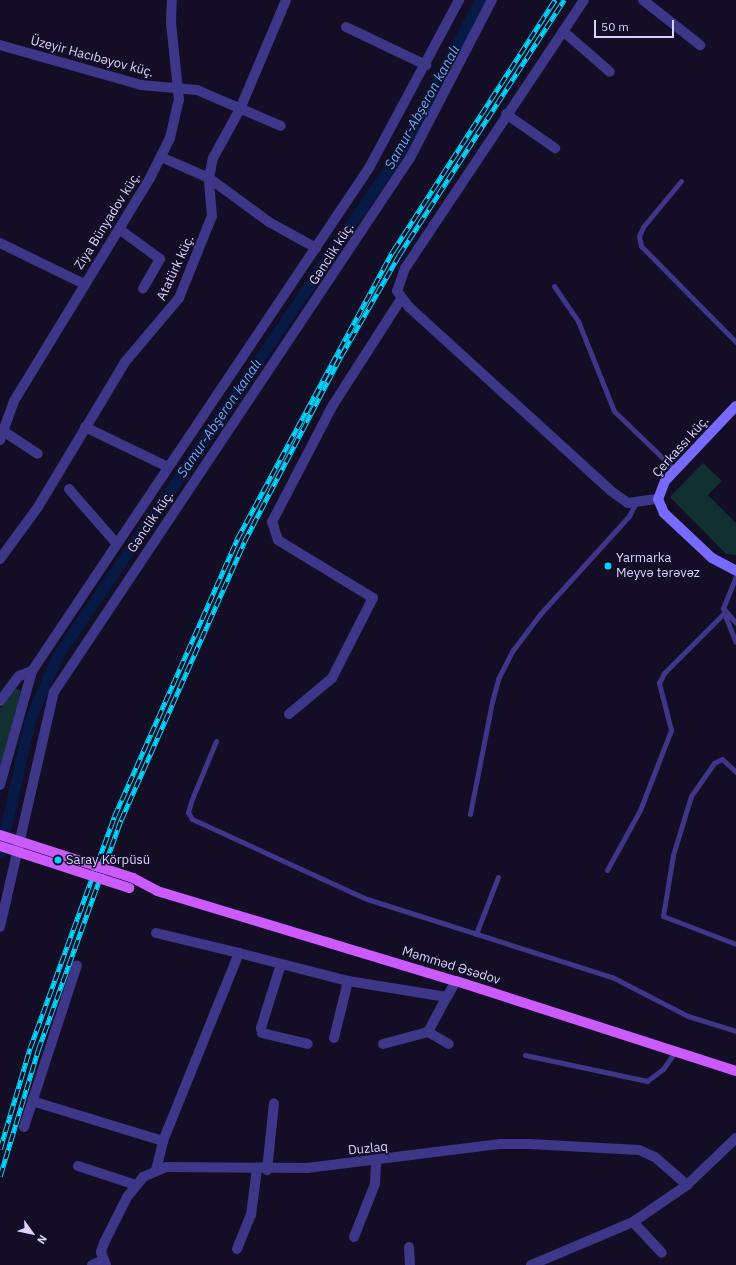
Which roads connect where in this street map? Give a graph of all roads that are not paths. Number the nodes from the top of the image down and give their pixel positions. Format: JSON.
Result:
{"nodes":[{"id":1,"x":172,"y":0,"type":"edge"},
{"id":2,"x":286,"y":0,"type":"edge"},
{"id":3,"x":459,"y":0,"type":"edge"},
{"id":4,"x":492,"y":0,"type":"edge"},
{"id":5,"x":584,"y":0,"type":"edge"},
{"id":6,"x":643,"y":0,"type":"edge"},
{"id":7,"x":346,"y":27,"type":"dead end"},
{"id":8,"x":563,"y":31,"type":"junction"},
{"id":9,"x":0,"y":45,"type":"edge"},
{"id":10,"x":700,"y":45,"type":"dead end"},
{"id":11,"x":426,"y":65,"type":"junction"},
{"id":12,"x":610,"y":72,"type":"dead end"},
{"id":13,"x":179,"y":88,"type":"junction"},
{"id":14,"x":240,"y":109,"type":"junction"},
{"id":15,"x":506,"y":114,"type":"junction"},
{"id":16,"x":281,"y":126,"type":"dead end"},
{"id":17,"x":555,"y":148,"type":"dead end"},
{"id":18,"x":161,"y":157,"type":"junction"},
{"id":19,"x":209,"y":178,"type":"junction"},
{"id":20,"x":681,"y":180,"type":"dead end"},
{"id":21,"x":119,"y":229,"type":"junction"},
{"id":22,"x":0,"y":243,"type":"edge"},
{"id":23,"x":316,"y":248,"type":"junction"},
{"id":24,"x":84,"y":284,"type":"junction"},
{"id":25,"x":554,"y":286,"type":"dead end"},
{"id":26,"x":143,"y":289,"type":"dead end"},
{"id":27,"x":401,"y":299,"type":"junction"},
{"id":28,"x":736,"y":342,"type":"edge"},
{"id":29,"x":736,"y":406,"type":"edge"},
{"id":30,"x":85,"y":427,"type":"junction"},
{"id":31,"x":1,"y":433,"type":"edge"},
{"id":32,"x":38,"y":454,"type":"dead end"},
{"id":33,"x":168,"y":467,"type":"junction"},
{"id":34,"x":675,"y":470,"type":"junction"},
{"id":35,"x":69,"y":489,"type":"dead end"},
{"id":36,"x":658,"y":499,"type":"junction"},
{"id":37,"x":635,"y":504,"type":"junction"},
{"id":38,"x":116,"y":543,"type":"junction"},
{"id":39,"x":0,"y":559,"type":"edge"},
{"id":40,"x":736,"y":571,"type":"edge"},
{"id":41,"x":736,"y":576,"type":"edge"},
{"id":42,"x":724,"y":613,"type":"junction"},
{"id":43,"x":736,"y":623,"type":"edge"},
{"id":44,"x":736,"y":642,"type":"edge"},
{"id":45,"x":32,"y":671,"type":"junction"},
{"id":46,"x":0,"y":701,"type":"edge"},
{"id":47,"x":289,"y":714,"type":"dead end"},
{"id":48,"x":216,"y":741,"type":"dead end"},
{"id":49,"x":736,"y":772,"type":"edge"},
{"id":50,"x":0,"y":785,"type":"edge"},
{"id":51,"x":470,"y":814,"type":"dead end"},
{"id":52,"x":0,"y":836,"type":"edge"},
{"id":53,"x":0,"y":846,"type":"edge"},
{"id":54,"x":607,"y":870,"type":"dead end"},
{"id":55,"x":498,"y":877,"type":"dead end"},
{"id":56,"x":157,"y":890,"type":"junction"},
{"id":57,"x":0,"y":927,"type":"edge"},
{"id":58,"x":156,"y":933,"type":"dead end"},
{"id":59,"x":476,"y":934,"type":"junction"},
{"id":60,"x":736,"y":944,"type":"edge"},
{"id":61,"x":239,"y":953,"type":"junction"},
{"id":62,"x":280,"y":964,"type":"junction"},
{"id":63,"x":77,"y":965,"type":"dead end"},
{"id":64,"x":348,"y":981,"type":"junction"},
{"id":65,"x":456,"y":981,"type":"junction"},
{"id":66,"x":447,"y":997,"type":"junction"},
{"id":67,"x":736,"y":1031,"type":"edge"},
{"id":68,"x":428,"y":1032,"type":"junction"},
{"id":69,"x":334,"y":1038,"type":"dead end"},
{"id":70,"x":308,"y":1044,"type":"dead end"},
{"id":71,"x":382,"y":1044,"type":"dead end"},
{"id":72,"x":449,"y":1044,"type":"dead end"},
{"id":73,"x":675,"y":1052,"type":"junction"},
{"id":74,"x":525,"y":1055,"type":"dead end"},
{"id":75,"x":736,"y":1071,"type":"edge"},
{"id":76,"x":32,"y":1101,"type":"junction"},
{"id":77,"x":274,"y":1103,"type":"dead end"},
{"id":78,"x":24,"y":1127,"type":"dead end"},
{"id":79,"x":736,"y":1138,"type":"edge"},
{"id":80,"x":163,"y":1141,"type":"junction"},
{"id":81,"x":376,"y":1162,"type":"junction"},
{"id":82,"x":78,"y":1166,"type":"dead end"},
{"id":83,"x":262,"y":1169,"type":"junction"},
{"id":84,"x":156,"y":1170,"type":"junction"},
{"id":85,"x":136,"y":1185,"type":"junction"},
{"id":86,"x":687,"y":1185,"type":"junction"},
{"id":87,"x":633,"y":1222,"type":"junction"},
{"id":88,"x":354,"y":1237,"type":"dead end"},
{"id":89,"x":409,"y":1247,"type":"dead end"},
{"id":90,"x":237,"y":1249,"type":"dead end"},
{"id":91,"x":662,"y":1253,"type":"dead end"},
{"id":92,"x":104,"y":1263,"type":"edge"},
{"id":93,"x":92,"y":1265,"type":"edge"},
{"id":94,"x":410,"y":1265,"type":"edge"},
{"id":95,"x":531,"y":1265,"type":"edge"}],
"edges":[{"from":1,"to":13,"type":"street","name":"Ziya Bünyadov küç."},
{"from":2,"to":14,"type":"street","name":"Atatürk küç."},
{"from":3,"to":11,"type":"street","name":"Gənclik küç."},
{"from":4,"to":57,"type":"street","name":"Gənclik küç."},
{"from":5,"to":8,"type":"street"},
{"from":6,"to":10,"type":"street"},
{"from":7,"to":11,"type":"street"},
{"from":8,"to":12,"type":"street"},
{"from":8,"to":15,"type":"street"},
{"from":9,"to":13,"type":"street","name":"Üzeyir Hacıbəyov küç."},
{"from":11,"to":23,"type":"street","name":"Gənclik küç."},
{"from":13,"to":14,"type":"street","name":"Üzeyir Hacıbəyov küç."},
{"from":13,"to":18,"type":"street","name":"Ziya Bünyadov küç."},
{"from":14,"to":16,"type":"street","name":"Üzeyir Hacıbəyov küç."},
{"from":14,"to":19,"type":"street","name":"Atatürk küç."},
{"from":15,"to":17,"type":"street"},
{"from":15,"to":27,"type":"street"},
{"from":18,"to":19,"type":"street"},
{"from":18,"to":21,"type":"street","name":"Ziya Bünyadov küç."},
{"from":19,"to":23,"type":"street"},
{"from":19,"to":30,"type":"street","name":"Atatürk küç."},
{"from":20,"to":28,"type":"lane"},
{"from":21,"to":24,"type":"street","name":"Ziya Bünyadov küç."},
{"from":21,"to":26,"type":"street"},
{"from":22,"to":24,"type":"street"},
{"from":23,"to":33,"type":"street","name":"Gənclik küç."},
{"from":24,"to":31,"type":"street","name":"Ziya Bünyadov küç."},
{"from":25,"to":34,"type":"lane"},
{"from":27,"to":37,"type":"street"},
{"from":27,"to":47,"type":"street"},
{"from":29,"to":34,"type":"street","name":"Çerkassı küç."},
{"from":30,"to":33,"type":"street"},
{"from":30,"to":39,"type":"street","name":"Atatürk küç."},
{"from":31,"to":32,"type":"street"},
{"from":33,"to":38,"type":"street","name":"Gənclik küç."},
{"from":34,"to":36,"type":"street","name":"Çerkassı küç."},
{"from":35,"to":38,"type":"street"},
{"from":36,"to":37,"type":"street"},
{"from":36,"to":40,"type":"street","name":"Çerkassı küç."},
{"from":37,"to":51,"type":"lane"},
{"from":38,"to":45,"type":"street","name":"Gənclik küç."},
{"from":41,"to":42,"type":"lane"},
{"from":42,"to":43,"type":"lane"},
{"from":42,"to":44,"type":"lane"},
{"from":42,"to":54,"type":"lane"},
{"from":45,"to":46,"type":"street","name":"Gənclik küç."},
{"from":45,"to":50,"type":"street"},
{"from":48,"to":59,"type":"lane"},
{"from":49,"to":60,"type":"lane"},
{"from":52,"to":56,"type":"main road","name":"Məmməd Əsədov","bridge":true},
{"from":53,"to":56,"type":"main road","name":"Məmməd Əsədov","bridge":true},
{"from":55,"to":59,"type":"lane"},
{"from":56,"to":65,"type":"main road","name":"Məmməd Əsədov"},
{"from":58,"to":61,"type":"street"},
{"from":59,"to":67,"type":"lane"},
{"from":61,"to":62,"type":"street"},
{"from":61,"to":80,"type":"street"},
{"from":62,"to":64,"type":"street"},
{"from":62,"to":70,"type":"street"},
{"from":63,"to":76,"type":"street"},
{"from":64,"to":66,"type":"street"},
{"from":64,"to":69,"type":"street"},
{"from":65,"to":66,"type":"street"},
{"from":65,"to":73,"type":"main road","name":"Məmməd Əsədov"},
{"from":66,"to":68,"type":"street"},
{"from":68,"to":71,"type":"street"},
{"from":68,"to":72,"type":"street"},
{"from":73,"to":74,"type":"lane"},
{"from":73,"to":75,"type":"main road","name":"Məmməd Əsədov"},
{"from":76,"to":78,"type":"street"},
{"from":76,"to":80,"type":"street"},
{"from":77,"to":83,"type":"street"},
{"from":79,"to":86,"type":"street"},
{"from":80,"to":84,"type":"street"},
{"from":81,"to":83,"type":"street","name":"Duzlaq"},
{"from":81,"to":86,"type":"street","name":"Duzlaq"},
{"from":81,"to":88,"type":"street"},
{"from":82,"to":85,"type":"street"},
{"from":83,"to":84,"type":"street","name":"Duzlaq"},
{"from":83,"to":90,"type":"street"},
{"from":84,"to":85,"type":"street","name":"Duzlaq"},
{"from":85,"to":92,"type":"street","name":"Duzlaq"},
{"from":86,"to":87,"type":"street"},
{"from":87,"to":91,"type":"street"},
{"from":87,"to":95,"type":"street"},
{"from":89,"to":94,"type":"street"},
{"from":92,"to":93,"type":"street"}]}
